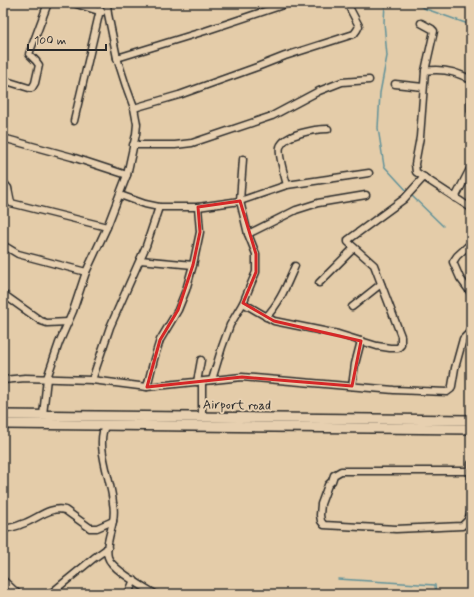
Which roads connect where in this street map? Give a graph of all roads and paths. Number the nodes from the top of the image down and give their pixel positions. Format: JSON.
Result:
{"nodes":[{"id":1,"x":48,"y":3,"type":"edge"},
{"id":2,"x":72,"y":3,"type":"edge"},
{"id":3,"x":108,"y":3,"type":"edge"},
{"id":4,"x":289,"y":3,"type":"edge"},
{"id":5,"x":347,"y":3,"type":"edge"},
{"id":6,"x":100,"y":10,"type":"junction"},
{"id":7,"x":108,"y":14,"type":"junction"},
{"id":8,"x":420,"y":23,"type":"dead end"},
{"id":9,"x":117,"y":58,"type":"junction"},
{"id":10,"x":425,"y":71,"type":"junction"},
{"id":11,"x":3,"y":80,"type":"edge"},
{"id":12,"x":369,"y":80,"type":"dead end"},
{"id":13,"x":471,"y":80,"type":"edge"},
{"id":14,"x":395,"y":84,"type":"dead end"},
{"id":15,"x":424,"y":87,"type":"junction"},
{"id":16,"x":471,"y":93,"type":"edge"},
{"id":17,"x":134,"y":108,"type":"junction"},
{"id":18,"x":471,"y":112,"type":"edge"},
{"id":19,"x":74,"y":121,"type":"dead end"},
{"id":20,"x":328,"y":128,"type":"dead end"},
{"id":21,"x":3,"y":138,"type":"edge"},
{"id":22,"x":133,"y":145,"type":"junction"},
{"id":23,"x":243,"y":159,"type":"dead end"},
{"id":24,"x":471,"y":167,"type":"edge"},
{"id":25,"x":369,"y":173,"type":"dead end"},
{"id":26,"x":127,"y":175,"type":"junction"},
{"id":27,"x":424,"y":177,"type":"junction"},
{"id":28,"x":3,"y":182,"type":"edge"},
{"id":29,"x":287,"y":184,"type":"junction"},
{"id":30,"x":120,"y":195,"type":"junction"},
{"id":31,"x":366,"y":195,"type":"dead end"},
{"id":32,"x":455,"y":198,"type":"junction"},
{"id":33,"x":240,"y":200,"type":"junction"},
{"id":34,"x":159,"y":207,"type":"junction"},
{"id":35,"x":198,"y":207,"type":"junction"},
{"id":36,"x":471,"y":208,"type":"edge"},
{"id":37,"x":107,"y":227,"type":"junction"},
{"id":38,"x":248,"y":234,"type":"junction"},
{"id":39,"x":471,"y":243,"type":"edge"},
{"id":40,"x":3,"y":245,"type":"edge"},
{"id":41,"x":354,"y":248,"type":"junction"},
{"id":42,"x":140,"y":260,"type":"junction"},
{"id":43,"x":193,"y":265,"type":"junction"},
{"id":44,"x":295,"y":266,"type":"dead end"},
{"id":45,"x":86,"y":272,"type":"junction"},
{"id":46,"x":320,"y":283,"type":"dead end"},
{"id":47,"x":381,"y":284,"type":"junction"},
{"id":48,"x":471,"y":293,"type":"edge"},
{"id":49,"x":3,"y":294,"type":"edge"},
{"id":50,"x":243,"y":303,"type":"junction"},
{"id":51,"x":352,"y":308,"type":"dead end"},
{"id":52,"x":266,"y":317,"type":"junction"},
{"id":53,"x":68,"y":322,"type":"junction"},
{"id":54,"x":471,"y":331,"type":"edge"},
{"id":55,"x":361,"y":341,"type":"junction"},
{"id":56,"x":201,"y":360,"type":"dead end"},
{"id":57,"x":47,"y":378,"type":"junction"},
{"id":58,"x":3,"y":380,"type":"edge"},
{"id":59,"x":92,"y":380,"type":"junction"},
{"id":60,"x":212,"y":380,"type":"junction"},
{"id":61,"x":200,"y":382,"type":"junction"},
{"id":62,"x":352,"y":386,"type":"junction"},
{"id":63,"x":147,"y":387,"type":"junction"},
{"id":64,"x":3,"y":415,"type":"edge"},
{"id":65,"x":43,"y":415,"type":"junction"},
{"id":66,"x":202,"y":416,"type":"junction"},
{"id":67,"x":471,"y":420,"type":"edge"},
{"id":68,"x":317,"y":423,"type":"junction"},
{"id":69,"x":3,"y":424,"type":"edge"},
{"id":70,"x":106,"y":425,"type":"junction"},
{"id":71,"x":471,"y":429,"type":"edge"},
{"id":72,"x":471,"y":464,"type":"edge"},
{"id":73,"x":471,"y":472,"type":"edge"},
{"id":74,"x":113,"y":521,"type":"junction"},
{"id":75,"x":3,"y":529,"type":"edge"},
{"id":76,"x":108,"y":548,"type":"junction"},
{"id":77,"x":3,"y":580,"type":"edge"},
{"id":78,"x":134,"y":580,"type":"junction"},
{"id":79,"x":18,"y":594,"type":"edge"},
{"id":80,"x":50,"y":594,"type":"edge"},
{"id":81,"x":128,"y":594,"type":"edge"},
{"id":82,"x":155,"y":594,"type":"edge"}],
"edges":[{"from":1,"to":11,"type":"street"},
{"from":2,"to":6,"type":"street"},
{"from":3,"to":7,"type":"street"},
{"from":4,"to":9,"type":"street"},
{"from":5,"to":17,"type":"street"},
{"from":6,"to":7,"type":"street"},
{"from":6,"to":19,"type":"street"},
{"from":7,"to":9,"type":"street"},
{"from":8,"to":10,"type":"street"},
{"from":9,"to":17,"type":"street"},
{"from":10,"to":13,"type":"street"},
{"from":10,"to":15,"type":"street"},
{"from":12,"to":22,"type":"street"},
{"from":14,"to":15,"type":"street"},
{"from":15,"to":27,"type":"street"},
{"from":16,"to":18,"type":"street"},
{"from":17,"to":22,"type":"street"},
{"from":20,"to":29,"type":"street"},
{"from":21,"to":26,"type":"street"},
{"from":22,"to":26,"type":"street"},
{"from":23,"to":33,"type":"street"},
{"from":24,"to":32,"type":"street"},
{"from":25,"to":29,"type":"street"},
{"from":26,"to":30,"type":"street"},
{"from":27,"to":32,"type":"street"},
{"from":27,"to":41,"type":"street"},
{"from":28,"to":37,"type":"street"},
{"from":29,"to":33,"type":"street"},
{"from":30,"to":34,"type":"street"},
{"from":30,"to":37,"type":"street"},
{"from":31,"to":38,"type":"street"},
{"from":32,"to":36,"type":"street"},
{"from":33,"to":35,"type":"street"},
{"from":33,"to":38,"type":"street"},
{"from":34,"to":35,"type":"street"},
{"from":34,"to":42,"type":"street"},
{"from":35,"to":43,"type":"street"},
{"from":37,"to":45,"type":"street"},
{"from":38,"to":50,"type":"street"},
{"from":39,"to":48,"type":"street"},
{"from":40,"to":45,"type":"street"},
{"from":41,"to":46,"type":"street"},
{"from":41,"to":47,"type":"street"},
{"from":42,"to":43,"type":"street"},
{"from":42,"to":59,"type":"street"},
{"from":43,"to":63,"type":"street"},
{"from":44,"to":52,"type":"street"},
{"from":45,"to":53,"type":"street"},
{"from":47,"to":51,"type":"street"},
{"from":47,"to":55,"type":"street"},
{"from":49,"to":53,"type":"street"},
{"from":50,"to":52,"type":"street"},
{"from":50,"to":60,"type":"street"},
{"from":52,"to":55,"type":"street"},
{"from":53,"to":57,"type":"street"},
{"from":54,"to":62,"type":"street"},
{"from":55,"to":62,"type":"street"},
{"from":56,"to":61,"type":"street"},
{"from":57,"to":58,"type":"street"},
{"from":57,"to":59,"type":"street"},
{"from":57,"to":65,"type":"street"},
{"from":59,"to":63,"type":"street"},
{"from":60,"to":61,"type":"street"},
{"from":60,"to":62,"type":"street"},
{"from":61,"to":63,"type":"street"},
{"from":61,"to":66,"type":"street"},
{"from":64,"to":65,"type":"main road","name":"Airport road"},
{"from":65,"to":66,"type":"main road","name":"Airport road"},
{"from":66,"to":68,"type":"main road","name":"Airport road"},
{"from":67,"to":68,"type":"main road","name":"Airport road"},
{"from":68,"to":70,"type":"main road","name":"Airport road"},
{"from":68,"to":71,"type":"main road","name":"Airport road"},
{"from":69,"to":70,"type":"main road","name":"Airport road"},
{"from":70,"to":74,"type":"street"},
{"from":72,"to":73,"type":"street"},
{"from":73,"to":73,"type":"street"},
{"from":74,"to":75,"type":"street"},
{"from":74,"to":76,"type":"street"},
{"from":76,"to":78,"type":"street"},
{"from":76,"to":80,"type":"street"},
{"from":77,"to":79,"type":"street"},
{"from":78,"to":81,"type":"street"},
{"from":78,"to":82,"type":"street"}]}
